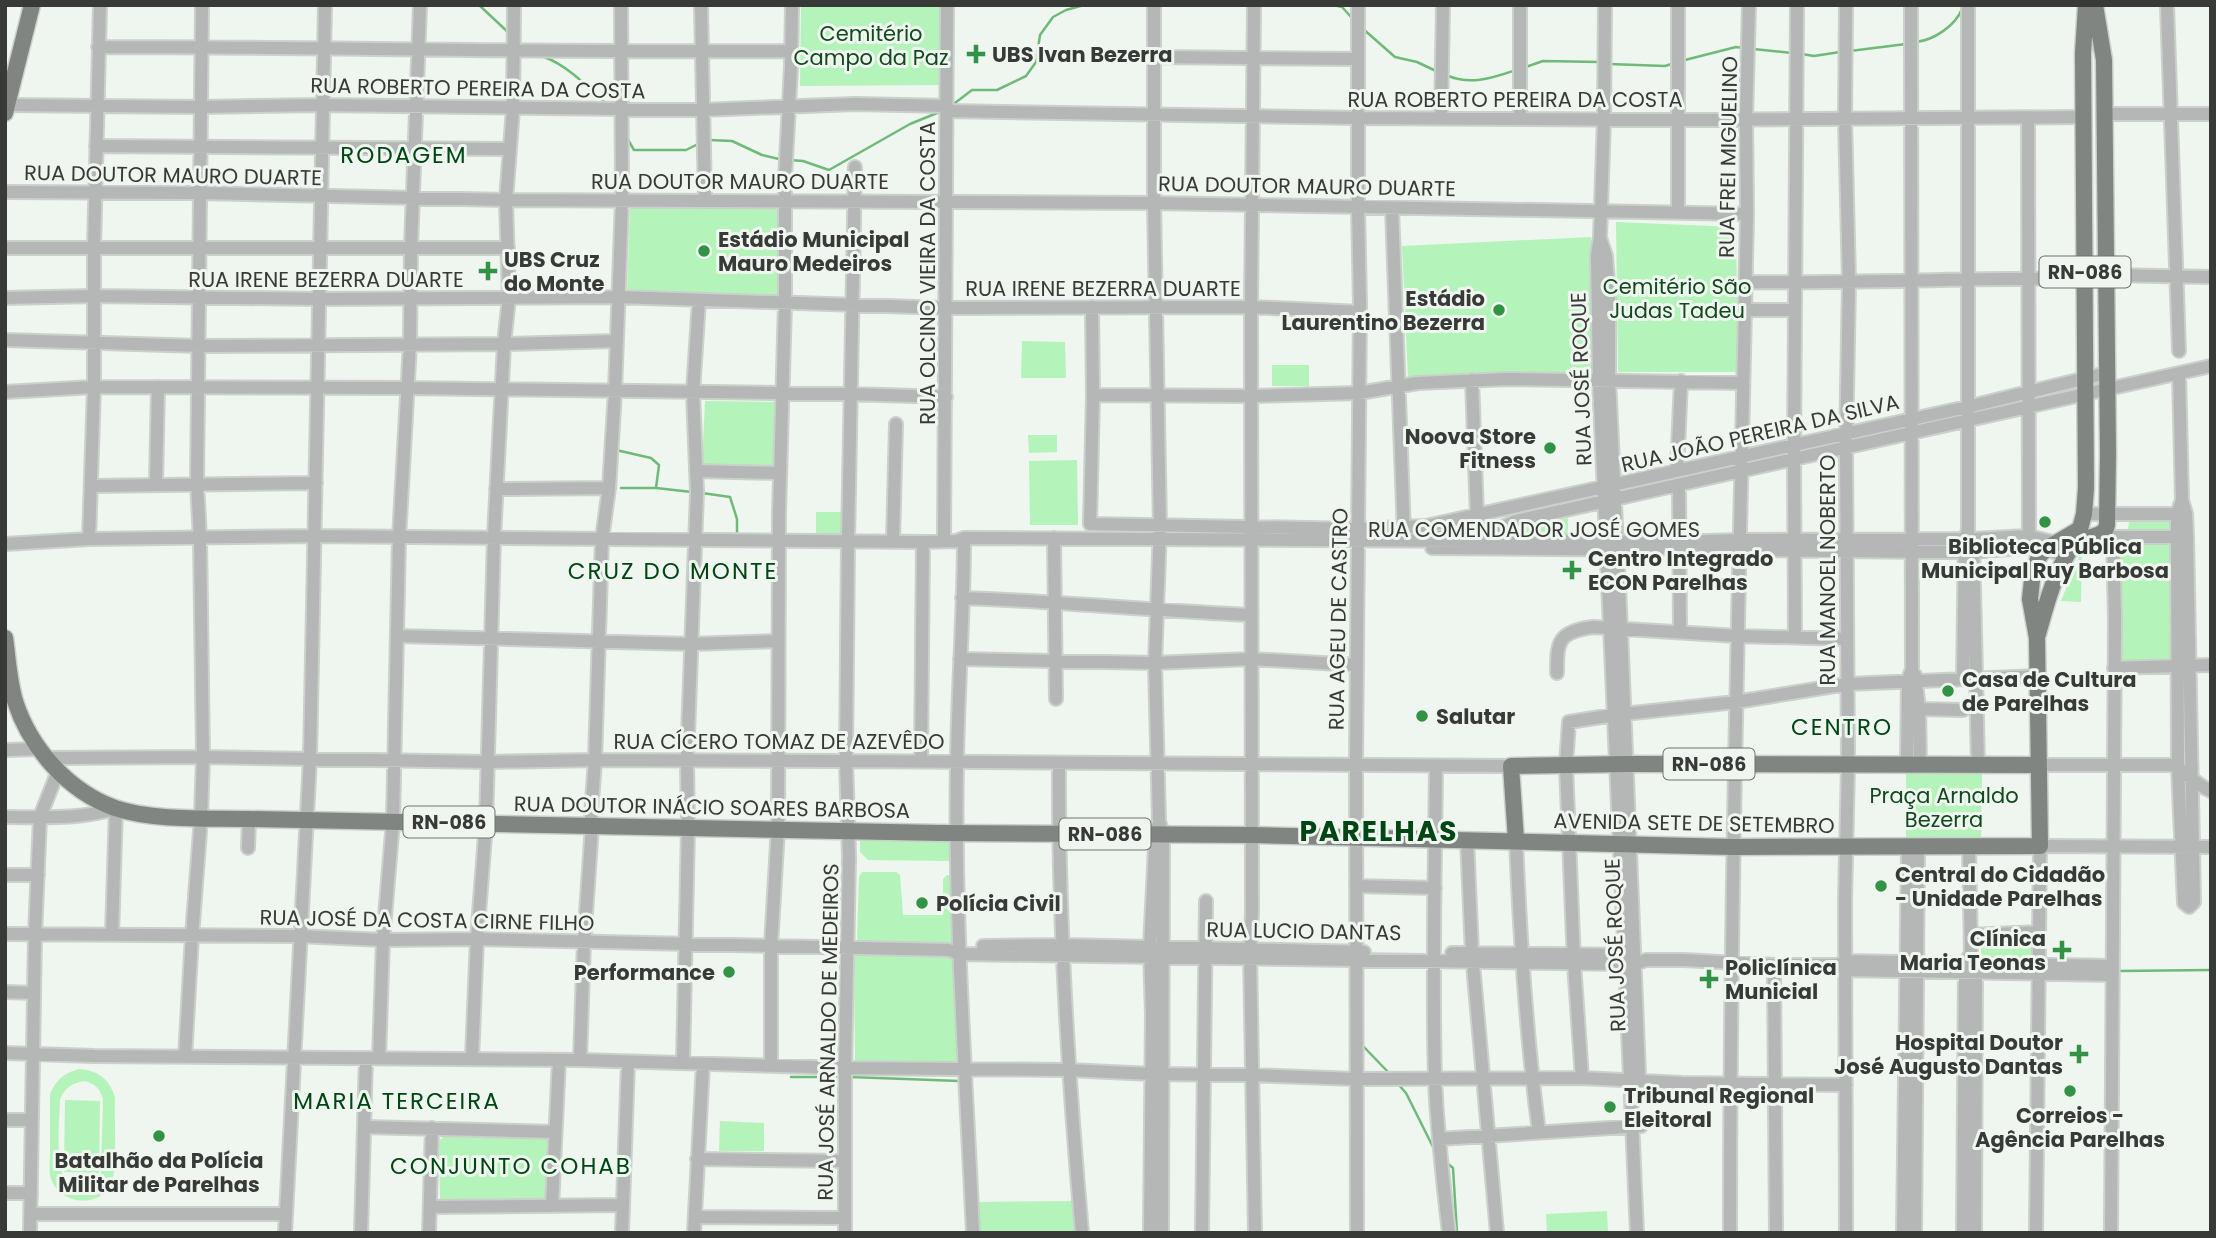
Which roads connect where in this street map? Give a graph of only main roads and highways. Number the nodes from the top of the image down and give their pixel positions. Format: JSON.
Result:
{"nodes":[{"id":1,"x":32,"y":5,"type":"edge"},
{"id":2,"x":2087,"y":5,"type":"edge"},
{"id":3,"x":2095,"y":5,"type":"edge"},
{"id":4,"x":2082,"y":54,"type":"junction"},
{"id":5,"x":2103,"y":54,"type":"junction"},
{"id":6,"x":6,"y":109,"type":"edge"},
{"id":7,"x":2094,"y":529,"type":"junction"},
{"id":8,"x":2050,"y":547,"type":"junction"},
{"id":9,"x":5,"y":638,"type":"edge"},
{"id":10,"x":2037,"y":638,"type":"junction"},
{"id":11,"x":2039,"y":765,"type":"junction"},
{"id":12,"x":1516,"y":840,"type":"junction"}],
"edges":[{"from":1,"to":6,"type":"main road"},
{"from":2,"to":4,"type":"main road","number":"RN-086"},
{"from":3,"to":5,"type":"main road","number":"RN-086"},
{"from":4,"to":5,"type":"main road"},
{"from":4,"to":7,"type":"main road","number":"RN-086"},
{"from":5,"to":7,"type":"main road","number":"RN-086"},
{"from":7,"to":8,"type":"main road"},
{"from":8,"to":10,"type":"main road"},
{"from":8,"to":10,"type":"main road"},
{"from":9,"to":12,"type":"main road","name":"RUA DOUTOR INÁCIO SOARES BARBOSA","number":"RN-086"},
{"from":10,"to":11,"type":"main road"},
{"from":11,"to":12,"type":"main road","number":"RN-086"},
{"from":11,"to":12,"type":"main road","name":"AVENIDA SETE DE SETEMBRO","number":"RN-086"}]}
